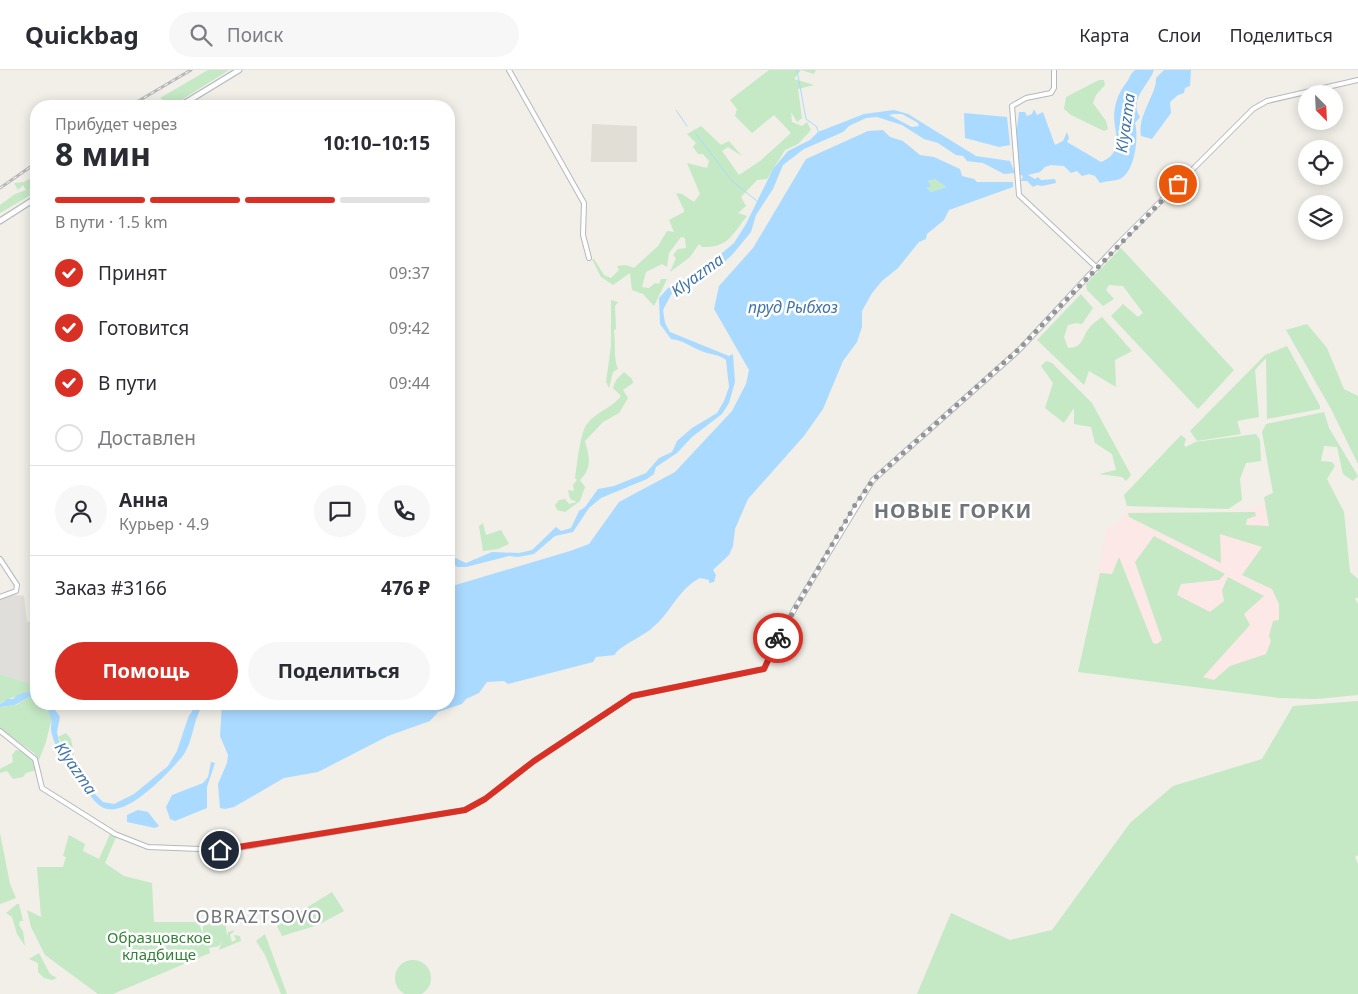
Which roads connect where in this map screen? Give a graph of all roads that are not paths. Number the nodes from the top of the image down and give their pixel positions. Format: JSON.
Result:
{"nodes":[{"id":1,"x":239,"y":70,"type":"edge"},
{"id":2,"x":509,"y":70,"type":"edge"},
{"id":3,"x":1054,"y":70,"type":"edge"},
{"id":4,"x":1358,"y":80,"type":"edge"},
{"id":5,"x":190,"y":100,"type":"edge"},
{"id":6,"x":30,"y":202,"type":"edge"},
{"id":7,"x":0,"y":221,"type":"edge"},
{"id":8,"x":589,"y":258,"type":"dead end"},
{"id":9,"x":1097,"y":268,"type":"junction"},
{"id":10,"x":0,"y":559,"type":"edge"},
{"id":11,"x":0,"y":597,"type":"edge"},
{"id":12,"x":0,"y":731,"type":"edge"}],
"edges":[{"from":1,"to":5,"type":"main road"},
{"from":2,"to":8,"type":"street"},
{"from":3,"to":9,"type":"street"},
{"from":4,"to":9,"type":"street"},
{"from":6,"to":7,"type":"main road"},
{"from":9,"to":12,"type":"street"},
{"from":10,"to":11,"type":"street"}]}
